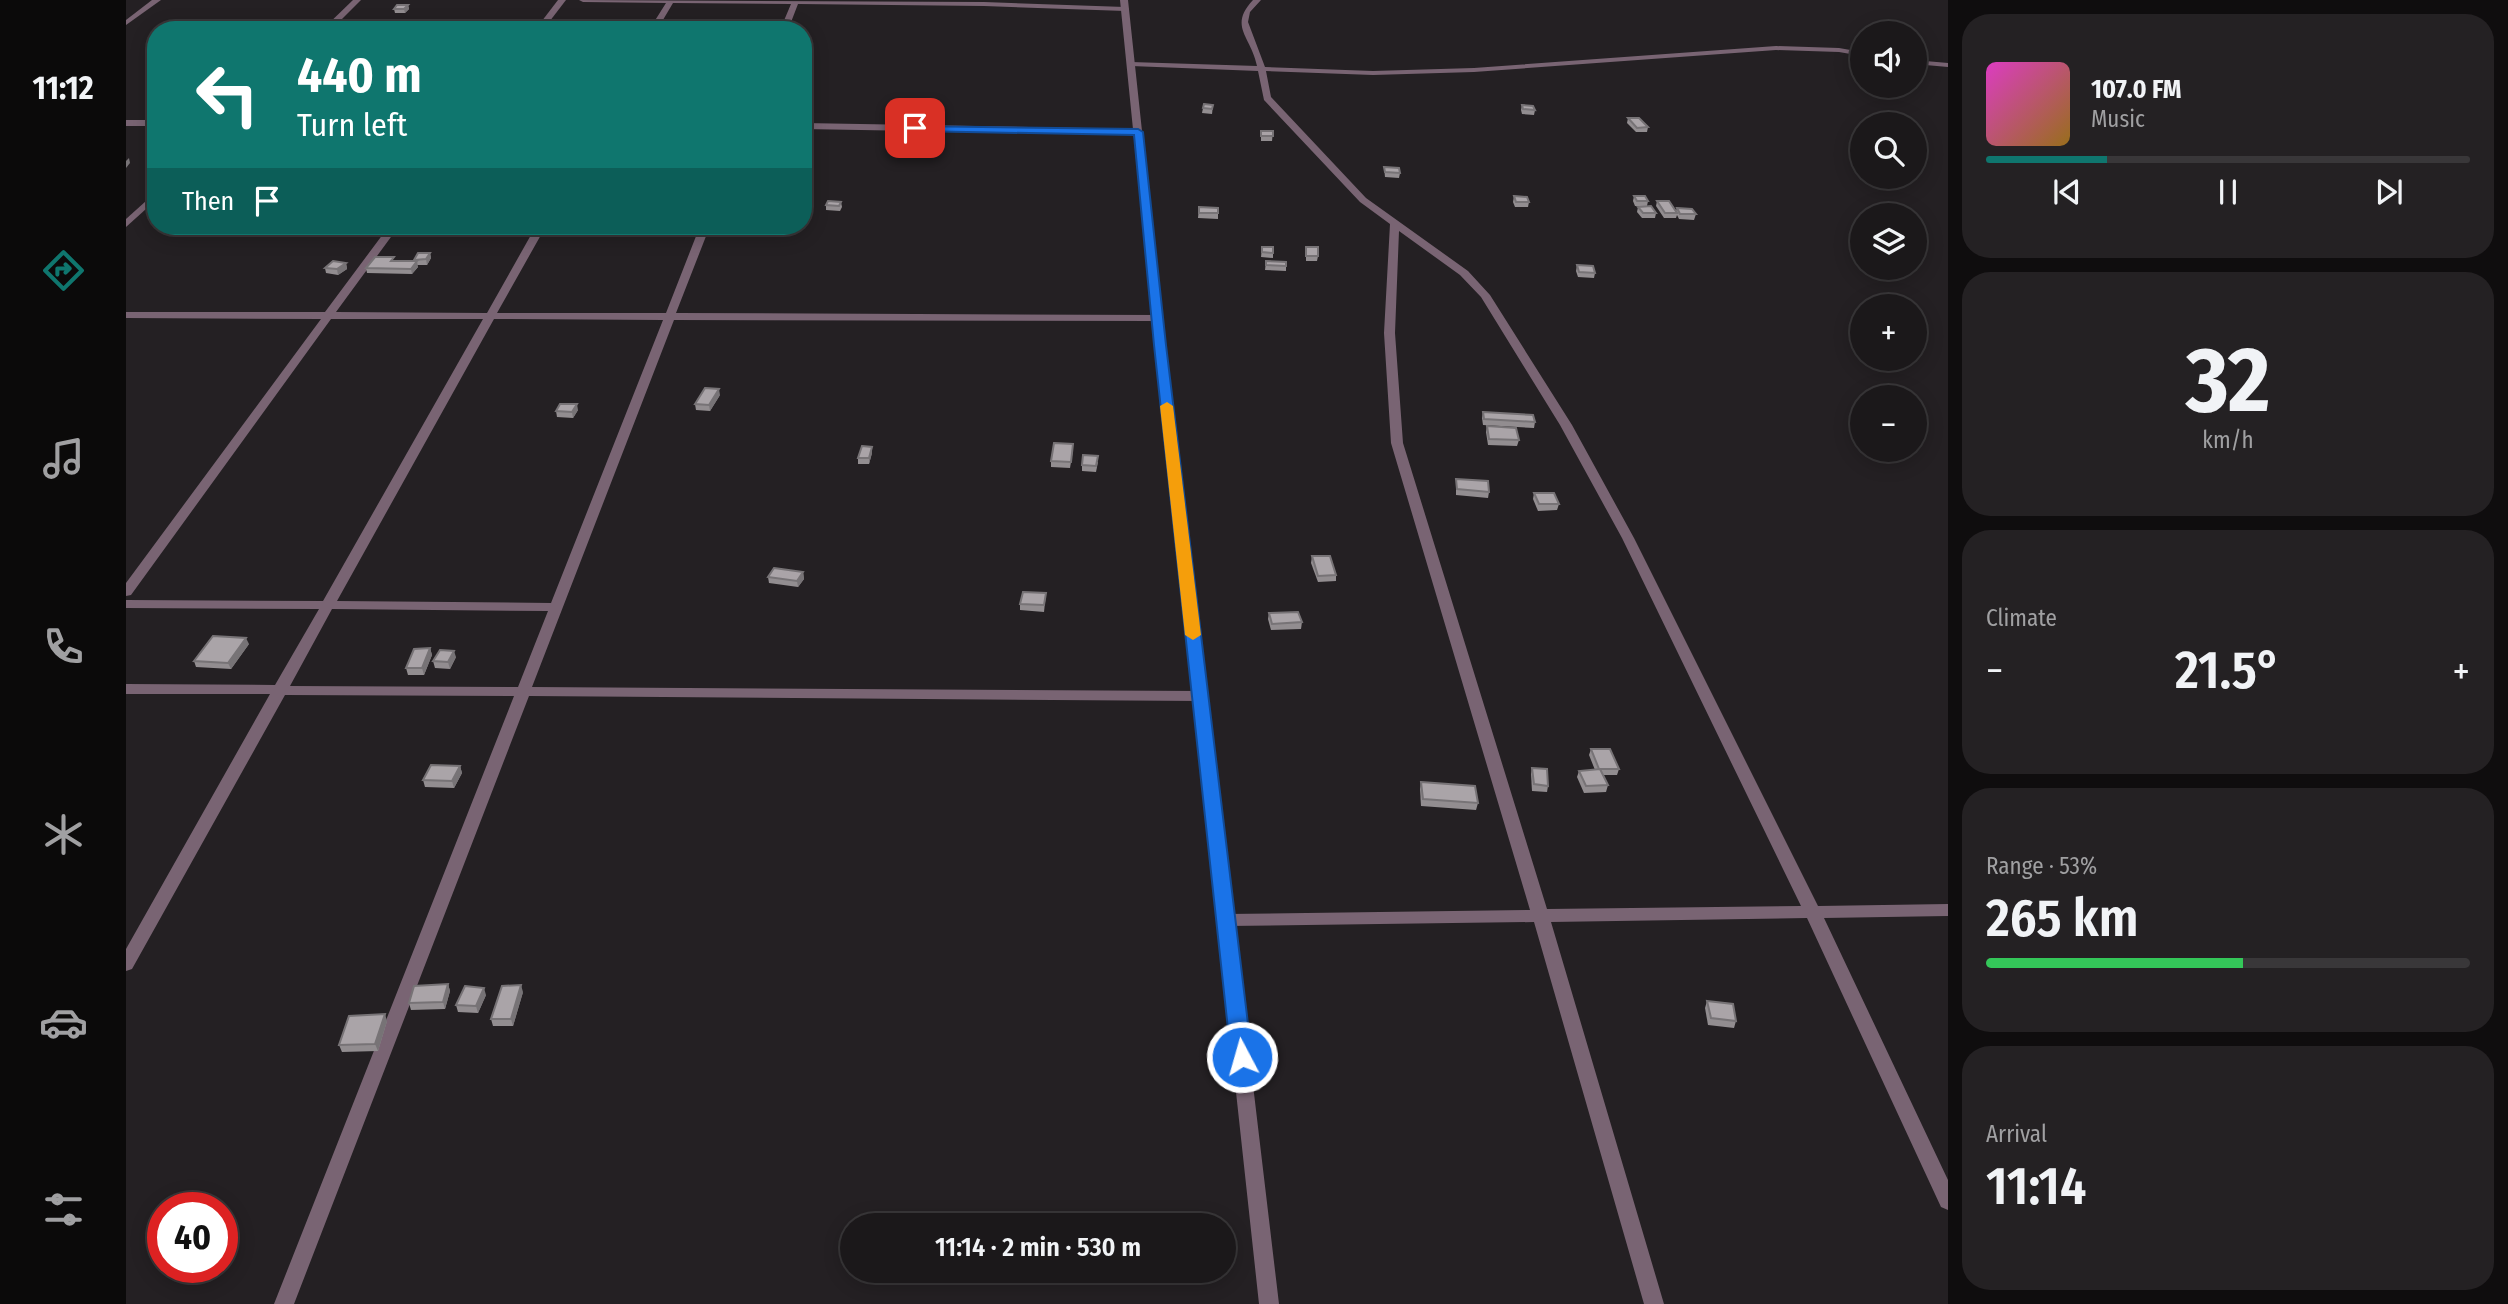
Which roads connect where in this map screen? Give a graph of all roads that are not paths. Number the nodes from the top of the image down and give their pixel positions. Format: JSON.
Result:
{"nodes":[{"id":1,"x":157,"y":0,"type":"edge"},
{"id":2,"x":358,"y":0,"type":"edge"},
{"id":3,"x":562,"y":0,"type":"edge"},
{"id":4,"x":583,"y":0,"type":"edge"},
{"id":5,"x":1257,"y":0,"type":"edge"},
{"id":6,"x":670,"y":1,"type":"edge"},
{"id":7,"x":984,"y":2,"type":"edge"},
{"id":8,"x":795,"y":3,"type":"junction"},
{"id":9,"x":1125,"y":4,"type":"edge"},
{"id":10,"x":336,"y":21,"type":"edge"},
{"id":11,"x":546,"y":21,"type":"edge"},
{"id":12,"x":658,"y":21,"type":"edge"},
{"id":13,"x":788,"y":21,"type":"edge"},
{"id":14,"x":126,"y":23,"type":"edge"},
{"id":15,"x":1850,"y":52,"type":"edge"},
{"id":16,"x":1927,"y":63,"type":"edge"},
{"id":17,"x":1131,"y":64,"type":"junction"},
{"id":18,"x":1948,"y":65,"type":"edge"},
{"id":19,"x":1262,"y":67,"type":"junction"},
{"id":20,"x":126,"y":123,"type":"edge"},
{"id":21,"x":147,"y":123,"type":"edge"},
{"id":22,"x":812,"y":126,"type":"edge"},
{"id":23,"x":1138,"y":132,"type":"junction"},
{"id":24,"x":147,"y":204,"type":"edge"},
{"id":25,"x":1395,"y":223,"type":"junction"},
{"id":26,"x":126,"y":224,"type":"edge"},
{"id":27,"x":388,"y":235,"type":"edge"},
{"id":28,"x":536,"y":235,"type":"edge"},
{"id":29,"x":702,"y":235,"type":"edge"},
{"id":30,"x":126,"y":315,"type":"edge"},
{"id":31,"x":330,"y":316,"type":"junction"},
{"id":32,"x":492,"y":316,"type":"junction"},
{"id":33,"x":670,"y":317,"type":"junction"},
{"id":34,"x":1157,"y":318,"type":"junction"},
{"id":35,"x":126,"y":592,"type":"edge"},
{"id":36,"x":126,"y":604,"type":"edge"},
{"id":37,"x":328,"y":604,"type":"junction"},
{"id":38,"x":555,"y":607,"type":"junction"},
{"id":39,"x":126,"y":689,"type":"edge"},
{"id":40,"x":282,"y":689,"type":"junction"},
{"id":41,"x":523,"y":692,"type":"junction"},
{"id":42,"x":1199,"y":696,"type":"junction"},
{"id":43,"x":1948,"y":910,"type":"edge"},
{"id":44,"x":1812,"y":911,"type":"junction"},
{"id":45,"x":1540,"y":914,"type":"junction"},
{"id":46,"x":1227,"y":920,"type":"junction"},
{"id":47,"x":126,"y":964,"type":"edge"},
{"id":48,"x":1948,"y":1201,"type":"edge"},
{"id":49,"x":284,"y":1304,"type":"edge"},
{"id":50,"x":1269,"y":1304,"type":"edge"},
{"id":51,"x":1654,"y":1304,"type":"edge"}],
"edges":[{"from":1,"to":14,"type":"street"},
{"from":2,"to":10,"type":"street"},
{"from":3,"to":11,"type":"street"},
{"from":4,"to":6,"type":"street"},
{"from":5,"to":19,"type":"street"},
{"from":6,"to":8,"type":"street"},
{"from":6,"to":12,"type":"street"},
{"from":7,"to":8,"type":"street"},
{"from":7,"to":9,"type":"street"},
{"from":8,"to":13,"type":"street"},
{"from":9,"to":17,"type":"street"},
{"from":15,"to":19,"type":"street"},
{"from":16,"to":18,"type":"street"},
{"from":17,"to":19,"type":"street"},
{"from":17,"to":23,"type":"street"},
{"from":19,"to":25,"type":"street"},
{"from":20,"to":21,"type":"street"},
{"from":22,"to":23,"type":"street"},
{"from":23,"to":34,"type":"street"},
{"from":24,"to":26,"type":"street"},
{"from":25,"to":44,"type":"street"},
{"from":25,"to":45,"type":"street"},
{"from":27,"to":31,"type":"street"},
{"from":28,"to":32,"type":"street"},
{"from":29,"to":33,"type":"street"},
{"from":30,"to":31,"type":"street"},
{"from":31,"to":32,"type":"street"},
{"from":31,"to":35,"type":"street"},
{"from":32,"to":33,"type":"street"},
{"from":32,"to":37,"type":"street"},
{"from":33,"to":34,"type":"street"},
{"from":33,"to":38,"type":"street"},
{"from":34,"to":42,"type":"street"},
{"from":36,"to":37,"type":"street"},
{"from":37,"to":38,"type":"street"},
{"from":37,"to":40,"type":"street"},
{"from":38,"to":41,"type":"street"},
{"from":39,"to":40,"type":"street"},
{"from":40,"to":41,"type":"street"},
{"from":40,"to":47,"type":"street"},
{"from":41,"to":42,"type":"street"},
{"from":41,"to":49,"type":"street"},
{"from":42,"to":46,"type":"street"},
{"from":43,"to":44,"type":"street"},
{"from":44,"to":45,"type":"street"},
{"from":44,"to":48,"type":"street"},
{"from":45,"to":46,"type":"street"},
{"from":45,"to":51,"type":"street"},
{"from":46,"to":50,"type":"street"}]}
